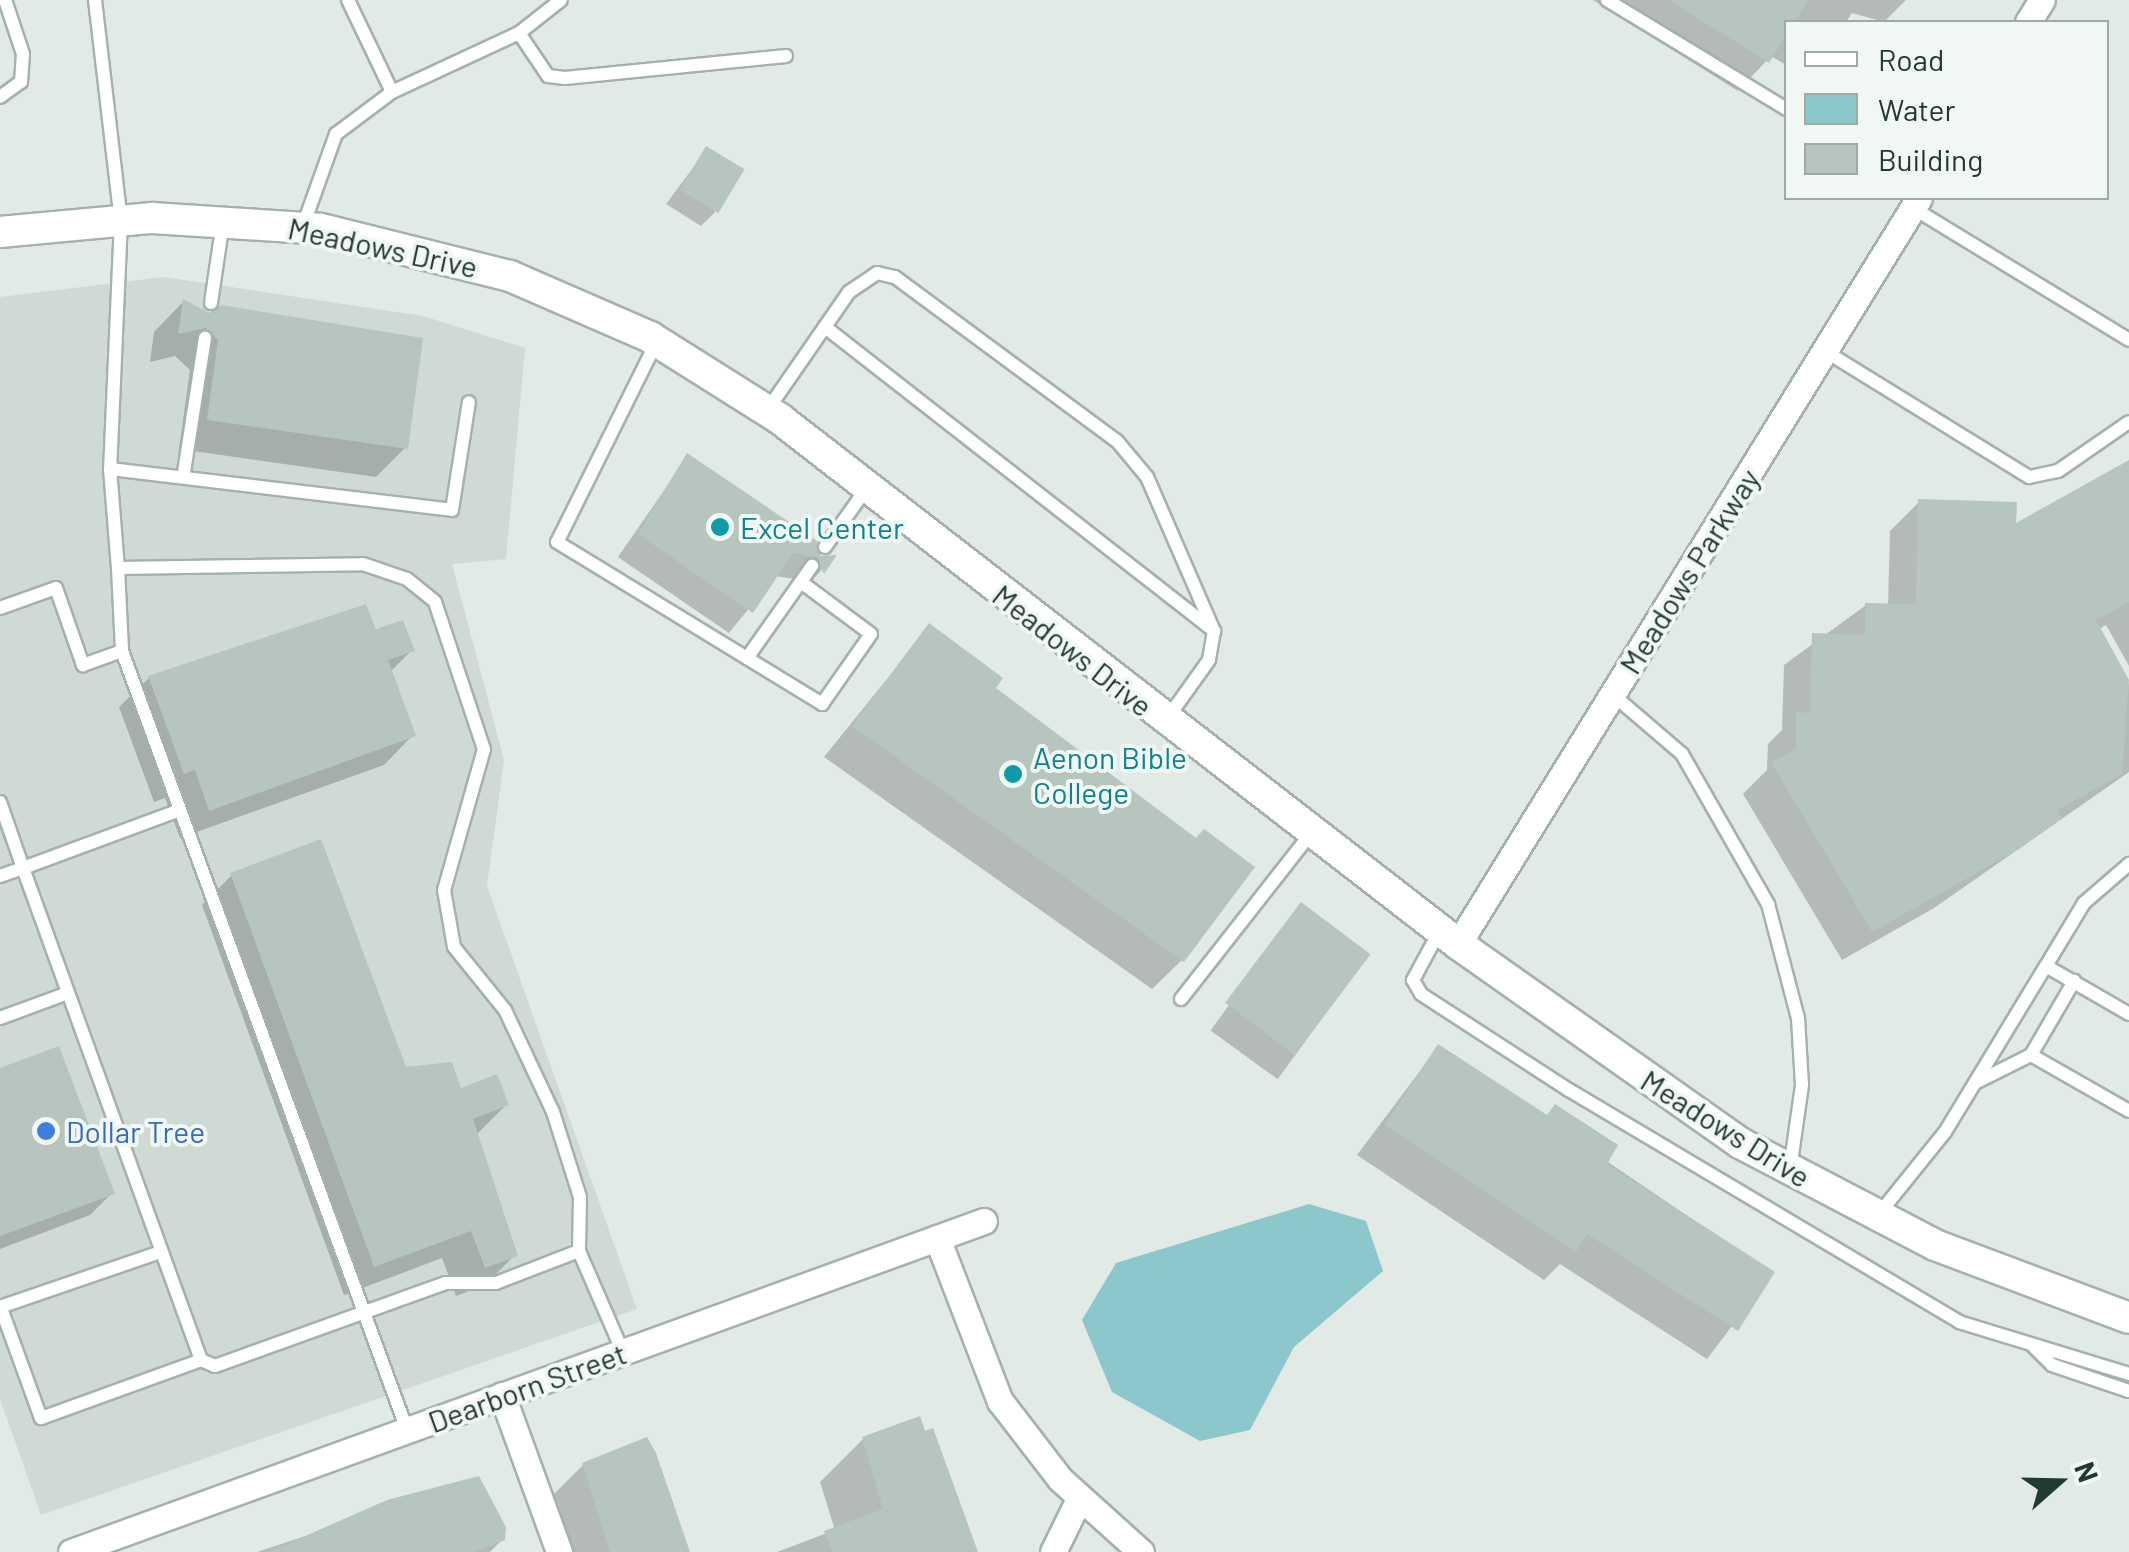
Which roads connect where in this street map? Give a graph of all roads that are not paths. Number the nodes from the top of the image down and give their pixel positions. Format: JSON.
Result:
{"nodes":[{"id":1,"x":4,"y":0,"type":"edge"},
{"id":2,"x":95,"y":0,"type":"edge"},
{"id":3,"x":348,"y":0,"type":"edge"},
{"id":4,"x":561,"y":0,"type":"edge"},
{"id":5,"x":1606,"y":0,"type":"edge"},
{"id":6,"x":519,"y":33,"type":"junction"},
{"id":7,"x":786,"y":56,"type":"dead end"},
{"id":8,"x":392,"y":92,"type":"junction"},
{"id":9,"x":0,"y":97,"type":"edge"},
{"id":10,"x":1784,"y":109,"type":"edge"},
{"id":11,"x":1916,"y":203,"type":"edge"},
{"id":12,"x":120,"y":220,"type":"junction"},
{"id":13,"x":224,"y":220,"type":"junction"},
{"id":14,"x":303,"y":227,"type":"junction"},
{"id":15,"x":0,"y":232,"type":"edge"},
{"id":16,"x":211,"y":303,"type":"dead end"},
{"id":17,"x":825,"y":327,"type":"junction"},
{"id":18,"x":205,"y":338,"type":"dead end"},
{"id":19,"x":2129,"y":340,"type":"edge"},
{"id":20,"x":657,"y":341,"type":"junction"},
{"id":21,"x":1825,"y":351,"type":"junction"},
{"id":22,"x":470,"y":402,"type":"dead end"},
{"id":23,"x":766,"y":411,"type":"junction"},
{"id":24,"x":2125,"y":426,"type":"edge"},
{"id":25,"x":110,"y":469,"type":"junction"},
{"id":26,"x":184,"y":472,"type":"junction"},
{"id":27,"x":866,"y":489,"type":"junction"},
{"id":28,"x":826,"y":546,"type":"dead end"},
{"id":29,"x":812,"y":566,"type":"dead end"},
{"id":30,"x":118,"y":568,"type":"junction"},
{"id":31,"x":801,"y":582,"type":"junction"},
{"id":32,"x":0,"y":608,"type":"edge"},
{"id":33,"x":1214,"y":631,"type":"junction"},
{"id":34,"x":122,"y":652,"type":"junction"},
{"id":35,"x":747,"y":658,"type":"junction"},
{"id":36,"x":1612,"y":694,"type":"junction"},
{"id":37,"x":1164,"y":722,"type":"junction"},
{"id":38,"x":0,"y":802,"type":"edge"},
{"id":39,"x":180,"y":810,"type":"junction"},
{"id":40,"x":1311,"y":833,"type":"junction"},
{"id":41,"x":2129,"y":864,"type":"edge"},
{"id":42,"x":23,"y":868,"type":"junction"},
{"id":43,"x":0,"y":876,"type":"edge"},
{"id":44,"x":1449,"y":937,"type":"junction"},
{"id":45,"x":2046,"y":966,"type":"junction"},
{"id":46,"x":2074,"y":981,"type":"junction"},
{"id":47,"x":68,"y":994,"type":"junction"},
{"id":48,"x":1181,"y":1000,"type":"dead end"},
{"id":49,"x":2129,"y":1014,"type":"edge"},
{"id":50,"x":0,"y":1018,"type":"edge"},
{"id":51,"x":2030,"y":1055,"type":"junction"},
{"id":52,"x":1975,"y":1082,"type":"junction"},
{"id":53,"x":2129,"y":1111,"type":"edge"},
{"id":54,"x":1790,"y":1172,"type":"junction"},
{"id":55,"x":1876,"y":1217,"type":"junction"},
{"id":56,"x":984,"y":1221,"type":"dead end"},
{"id":57,"x":937,"y":1238,"type":"junction"},
{"id":58,"x":162,"y":1252,"type":"junction"},
{"id":59,"x":578,"y":1252,"type":"junction"},
{"id":60,"x":1,"y":1309,"type":"edge"},
{"id":61,"x":364,"y":1313,"type":"junction"},
{"id":62,"x":2129,"y":1318,"type":"edge"},
{"id":63,"x":2032,"y":1346,"type":"junction"},
{"id":64,"x":623,"y":1352,"type":"junction"},
{"id":65,"x":201,"y":1360,"type":"junction"},
{"id":66,"x":2129,"y":1374,"type":"edge"},
{"id":67,"x":2129,"y":1390,"type":"edge"},
{"id":68,"x":502,"y":1396,"type":"junction"},
{"id":69,"x":407,"y":1430,"type":"junction"},
{"id":70,"x":1080,"y":1497,"type":"junction"},
{"id":71,"x":71,"y":1552,"type":"edge"},
{"id":72,"x":559,"y":1552,"type":"edge"},
{"id":73,"x":1053,"y":1552,"type":"edge"},
{"id":74,"x":1140,"y":1552,"type":"edge"}],
"edges":[{"from":1,"to":9,"type":"lane"},
{"from":2,"to":12,"type":"lane"},
{"from":3,"to":8,"type":"lane"},
{"from":4,"to":6,"type":"lane"},
{"from":5,"to":10,"type":"lane"},
{"from":6,"to":7,"type":"lane"},
{"from":6,"to":8,"type":"lane"},
{"from":8,"to":14,"type":"lane"},
{"from":11,"to":19,"type":"lane"},
{"from":11,"to":21,"type":"street","name":"Meadows Parkway"},
{"from":12,"to":13,"type":"street","name":"Meadows Drive"},
{"from":12,"to":15,"type":"street","name":"Meadows Drive"},
{"from":12,"to":25,"type":"lane"},
{"from":13,"to":14,"type":"street","name":"Meadows Drive"},
{"from":13,"to":16,"type":"lane"},
{"from":14,"to":20,"type":"street","name":"Meadows Drive"},
{"from":17,"to":23,"type":"lane"},
{"from":17,"to":33,"type":"lane"},
{"from":17,"to":33,"type":"lane"},
{"from":18,"to":26,"type":"lane"},
{"from":20,"to":23,"type":"street","name":"Meadows Drive"},
{"from":20,"to":35,"type":"lane"},
{"from":21,"to":24,"type":"lane"},
{"from":21,"to":36,"type":"street","name":"Meadows Parkway"},
{"from":22,"to":26,"type":"lane"},
{"from":23,"to":27,"type":"street","name":"Meadows Drive"},
{"from":25,"to":26,"type":"lane"},
{"from":25,"to":30,"type":"lane"},
{"from":27,"to":28,"type":"lane"},
{"from":27,"to":37,"type":"street","name":"Meadows Drive"},
{"from":29,"to":31,"type":"lane"},
{"from":30,"to":34,"type":"lane"},
{"from":30,"to":59,"type":"lane"},
{"from":31,"to":35,"type":"lane"},
{"from":31,"to":35,"type":"lane"},
{"from":32,"to":34,"type":"lane"},
{"from":33,"to":37,"type":"lane"},
{"from":34,"to":39,"type":"lane"},
{"from":36,"to":44,"type":"street","name":"Meadows Parkway"},
{"from":36,"to":54,"type":"lane"},
{"from":37,"to":40,"type":"street","name":"Meadows Drive"},
{"from":38,"to":42,"type":"lane"},
{"from":39,"to":42,"type":"lane"},
{"from":39,"to":61,"type":"lane"},
{"from":40,"to":44,"type":"street","name":"Meadows Drive"},
{"from":40,"to":48,"type":"lane"},
{"from":41,"to":45,"type":"lane"},
{"from":42,"to":43,"type":"lane"},
{"from":42,"to":47,"type":"lane"},
{"from":44,"to":54,"type":"street","name":"Meadows Drive"},
{"from":44,"to":63,"type":"lane"},
{"from":45,"to":46,"type":"lane"},
{"from":45,"to":52,"type":"lane"},
{"from":46,"to":49,"type":"lane"},
{"from":46,"to":51,"type":"lane"},
{"from":47,"to":50,"type":"lane"},
{"from":47,"to":58,"type":"lane"},
{"from":51,"to":52,"type":"lane"},
{"from":51,"to":53,"type":"lane"},
{"from":52,"to":55,"type":"lane"},
{"from":54,"to":55,"type":"street","name":"Meadows Drive"},
{"from":55,"to":62,"type":"street","name":"Meadows Drive"},
{"from":56,"to":57,"type":"street","name":"Dearborn Street"},
{"from":57,"to":64,"type":"street","name":"Dearborn Street"},
{"from":57,"to":70,"type":"street"},
{"from":58,"to":60,"type":"lane"},
{"from":58,"to":65,"type":"lane"},
{"from":59,"to":61,"type":"lane"},
{"from":59,"to":64,"type":"lane"},
{"from":60,"to":65,"type":"lane"},
{"from":61,"to":65,"type":"lane"},
{"from":61,"to":69,"type":"lane"},
{"from":63,"to":66,"type":"lane"},
{"from":63,"to":67,"type":"lane"},
{"from":64,"to":68,"type":"street","name":"Dearborn Street"},
{"from":68,"to":69,"type":"street","name":"Dearborn Street"},
{"from":68,"to":72,"type":"street"},
{"from":69,"to":71,"type":"street","name":"Dearborn Street"},
{"from":70,"to":73,"type":"street"},
{"from":70,"to":74,"type":"street"}]}
